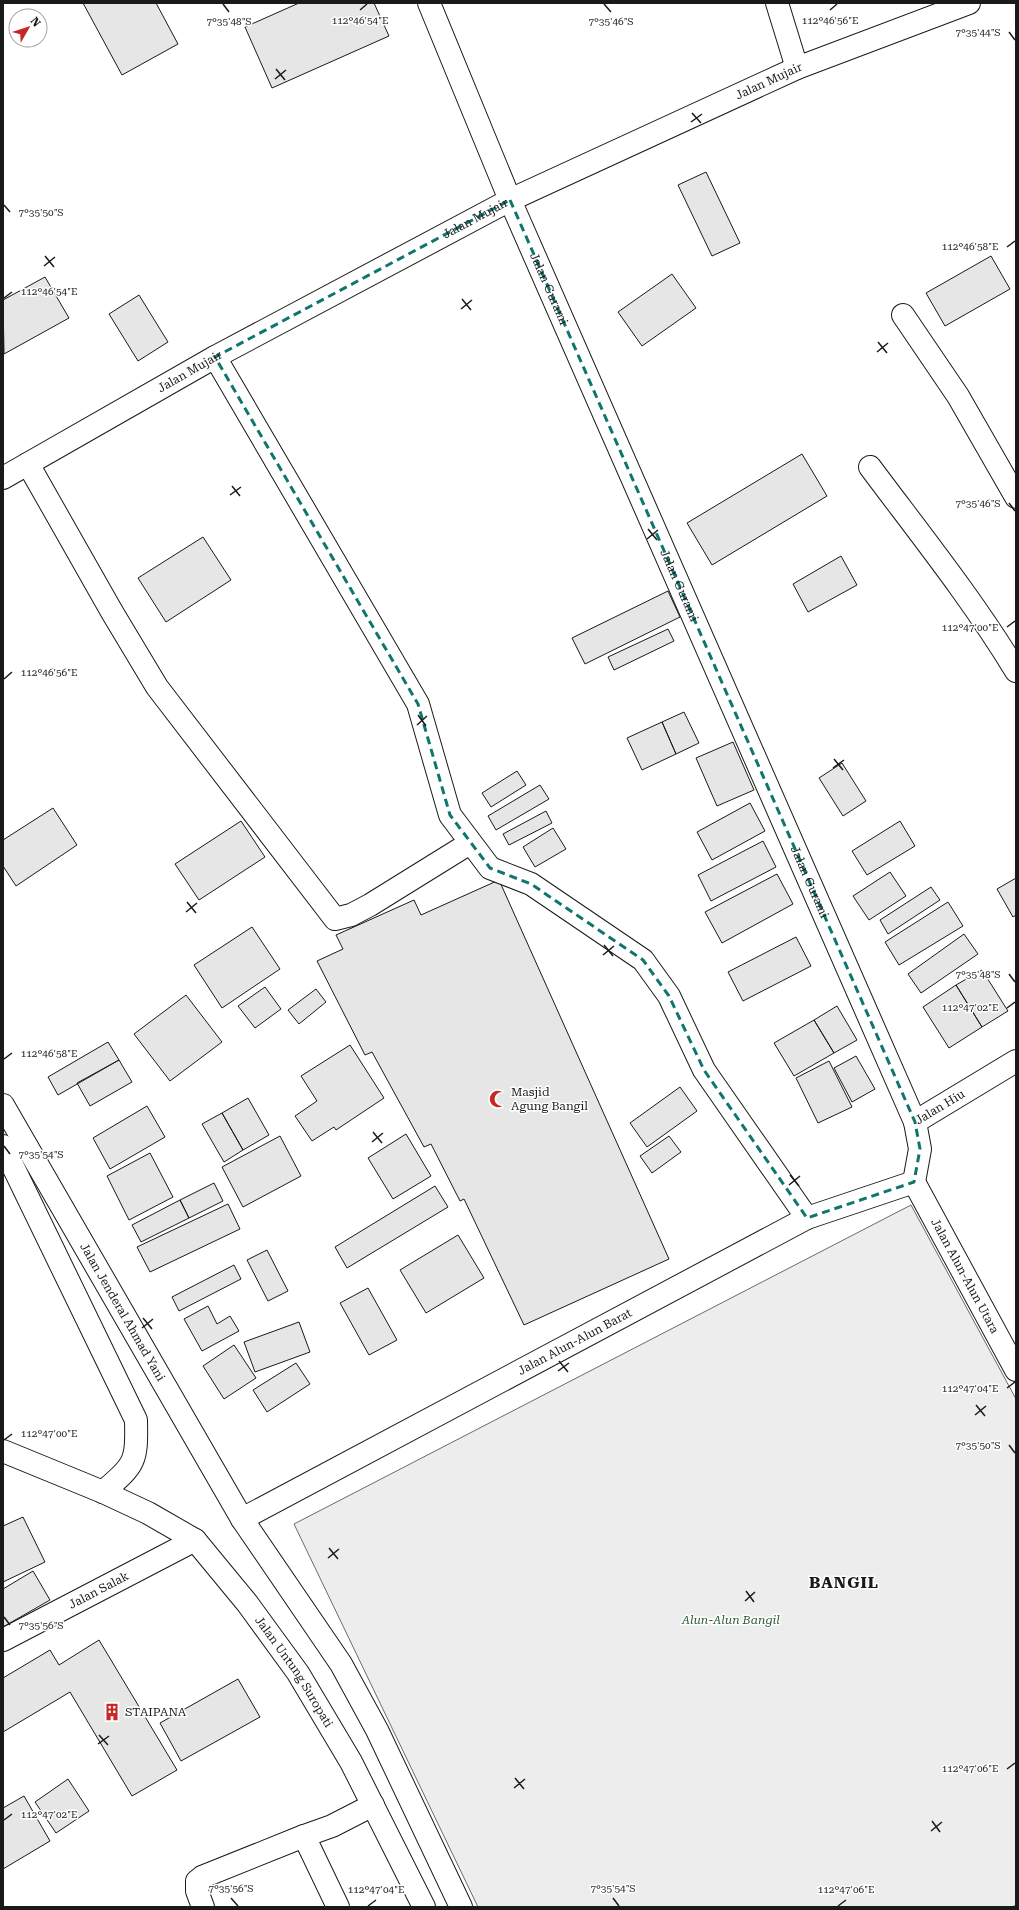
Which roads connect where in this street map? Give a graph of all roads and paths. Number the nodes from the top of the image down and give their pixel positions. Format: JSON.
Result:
{"nodes":[{"id":1,"x":429,"y":3,"type":"edge"},
{"id":2,"x":777,"y":3,"type":"edge"},
{"id":3,"x":969,"y":3,"type":"edge"},
{"id":4,"x":927,"y":10,"type":"edge"},
{"id":5,"x":797,"y":68,"type":"junction"},
{"id":6,"x":510,"y":200,"type":"junction"},
{"id":7,"x":903,"y":316,"type":"dead end"},
{"id":8,"x":215,"y":357,"type":"junction"},
{"id":9,"x":28,"y":464,"type":"junction"},
{"id":10,"x":870,"y":467,"type":"dead end"},
{"id":11,"x":3,"y":478,"type":"edge"},
{"id":12,"x":1016,"y":497,"type":"edge"},
{"id":13,"x":1016,"y":670,"type":"edge"},
{"id":14,"x":470,"y":843,"type":"junction"},
{"id":15,"x":1016,"y":1061,"type":"edge"},
{"id":16,"x":3,"y":1105,"type":"edge"},
{"id":17,"x":915,"y":1122,"type":"junction"},
{"id":18,"x":3,"y":1146,"type":"edge"},
{"id":19,"x":914,"y":1182,"type":"junction"},
{"id":20,"x":807,"y":1218,"type":"junction"},
{"id":21,"x":1016,"y":1370,"type":"edge"},
{"id":22,"x":3,"y":1451,"type":"edge"},
{"id":23,"x":103,"y":1492,"type":"junction"},
{"id":24,"x":242,"y":1519,"type":"junction"},
{"id":25,"x":195,"y":1540,"type":"junction"},
{"id":26,"x":3,"y":1640,"type":"edge"},
{"id":27,"x":373,"y":1805,"type":"junction"},
{"id":28,"x":304,"y":1836,"type":"junction"},
{"id":29,"x":203,"y":1907,"type":"edge"},
{"id":30,"x":338,"y":1907,"type":"edge"},
{"id":31,"x":424,"y":1907,"type":"edge"},
{"id":32,"x":460,"y":1907,"type":"edge"}],
"edges":[{"from":1,"to":6,"type":"main road","name":"Jalan Gurami"},
{"from":2,"to":5,"type":"main road"},
{"from":3,"to":4,"type":"main road","name":"Jalan Mujair"},
{"from":4,"to":5,"type":"main road","name":"Jalan Mujair"},
{"from":5,"to":6,"type":"main road","name":"Jalan Mujair"},
{"from":6,"to":8,"type":"main road","name":"Jalan Mujair"},
{"from":6,"to":17,"type":"main road","name":"Jalan Gurami"},
{"from":7,"to":12,"type":"main road"},
{"from":8,"to":9,"type":"main road","name":"Jalan Mujair"},
{"from":8,"to":14,"type":"main road"},
{"from":9,"to":11,"type":"main road","name":"Jalan Mujair"},
{"from":9,"to":14,"type":"main road"},
{"from":10,"to":13,"type":"main road"},
{"from":14,"to":20,"type":"main road"},
{"from":15,"to":17,"type":"main road","name":"Jalan Hiu"},
{"from":16,"to":24,"type":"main road","name":"Jalan Jenderal Ahmad Yani"},
{"from":17,"to":19,"type":"main road","name":"Jalan Hiu"},
{"from":18,"to":23,"type":"main road"},
{"from":19,"to":20,"type":"main road","name":"Jalan Alun-Alun Barat"},
{"from":19,"to":21,"type":"main road","name":"Jalan Alun-Alun Utara"},
{"from":20,"to":24,"type":"main road","name":"Jalan Alun-Alun Barat"},
{"from":22,"to":23,"type":"main road","name":"Jalan Untung Suropati"},
{"from":23,"to":25,"type":"main road","name":"Jalan Untung Suropati"},
{"from":24,"to":32,"type":"main road"},
{"from":25,"to":26,"type":"main road","name":"Jalan Salak"},
{"from":25,"to":27,"type":"main road","name":"Jalan Untung Suropati"},
{"from":27,"to":28,"type":"main road"},
{"from":27,"to":31,"type":"main road","name":"Jalan Untung Suropati"},
{"from":28,"to":29,"type":"main road"},
{"from":28,"to":30,"type":"main road"}]}
